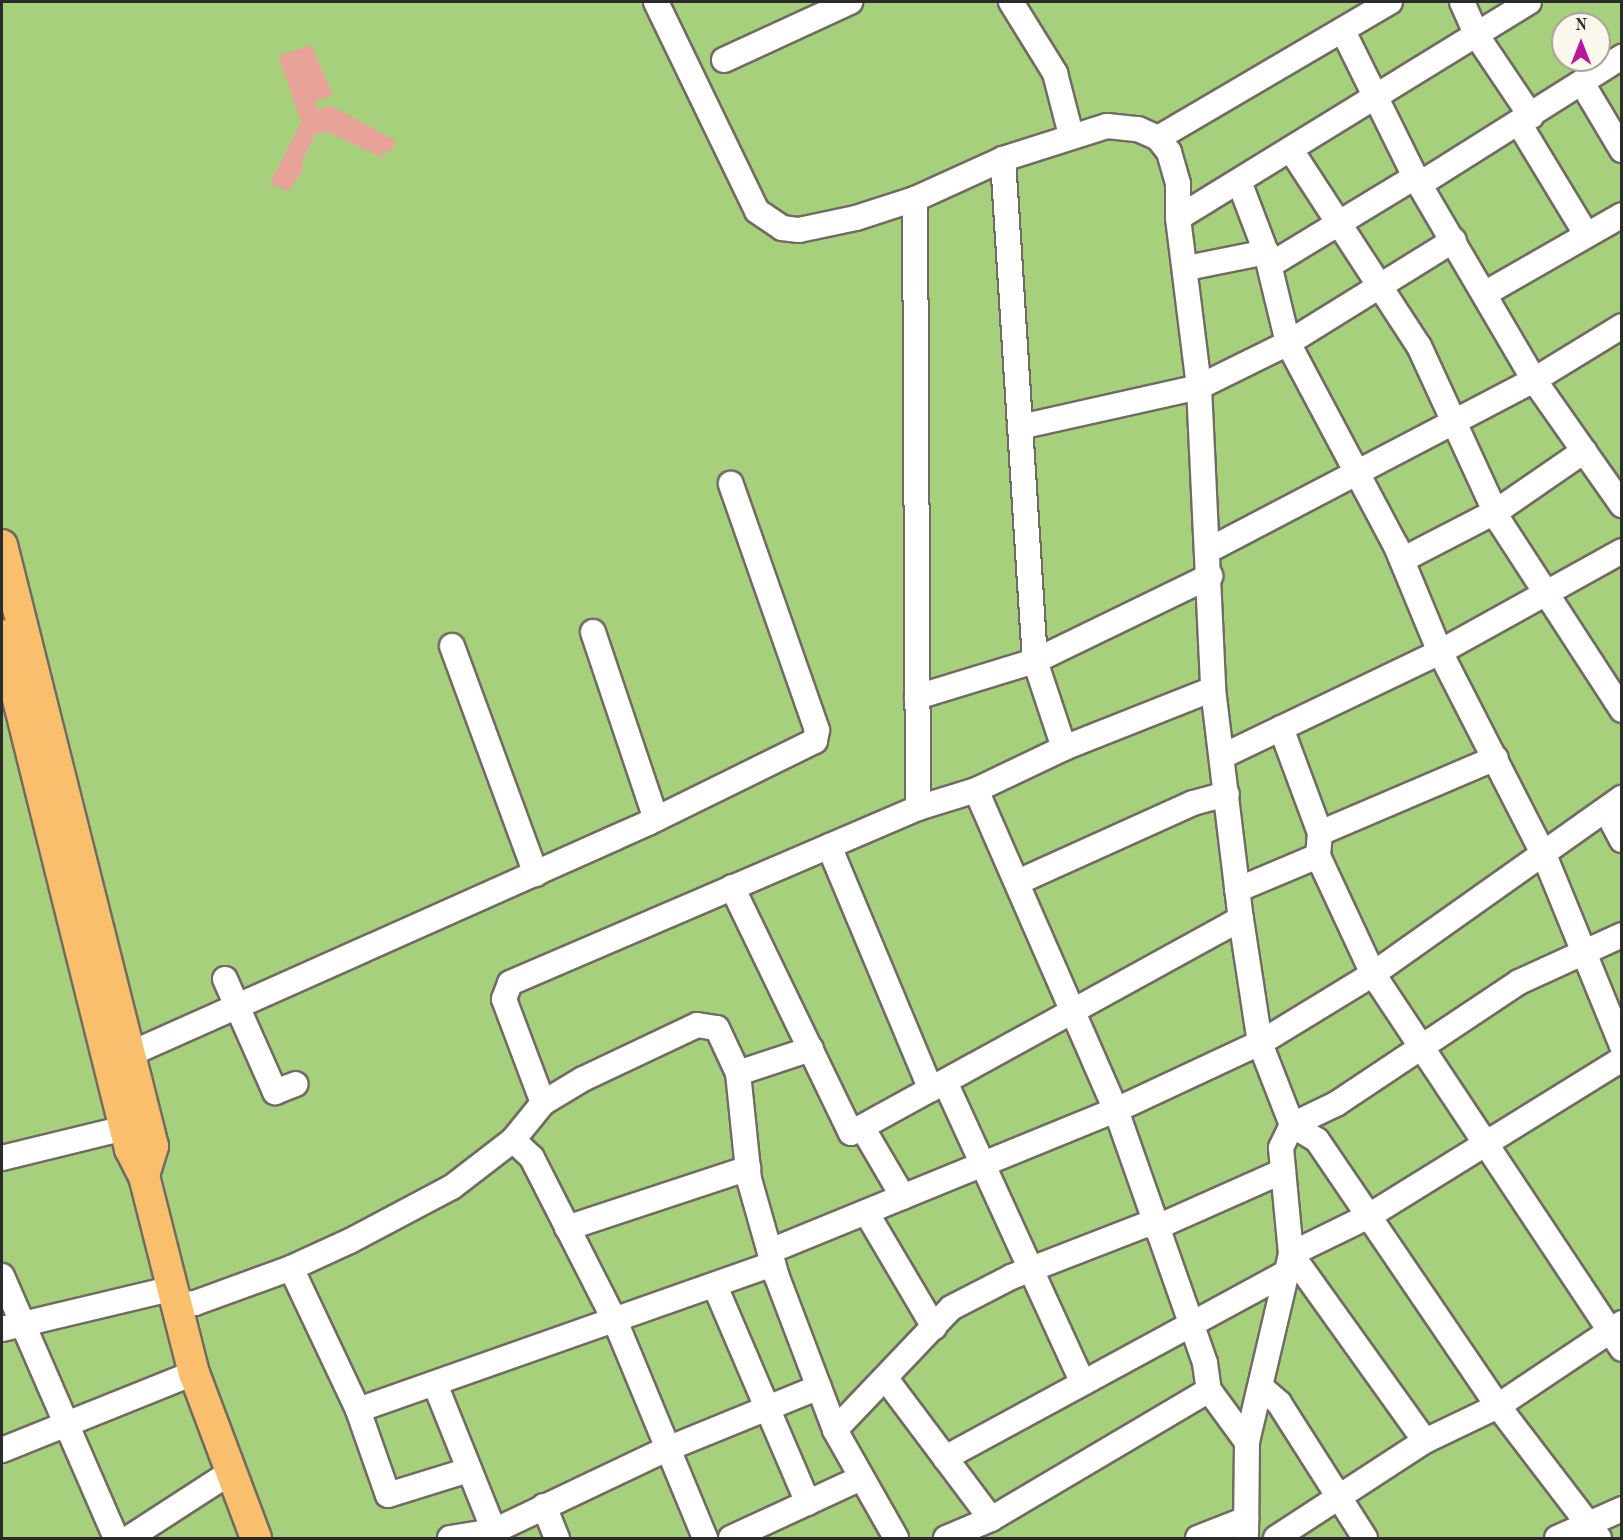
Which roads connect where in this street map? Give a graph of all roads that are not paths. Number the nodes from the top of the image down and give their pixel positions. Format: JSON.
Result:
{"nodes":[{"id":1,"x":656,"y":2,"type":"edge"},
{"id":2,"x":850,"y":2,"type":"edge"},
{"id":3,"x":1011,"y":2,"type":"edge"},
{"id":4,"x":1390,"y":2,"type":"edge"},
{"id":5,"x":1462,"y":2,"type":"edge"},
{"id":6,"x":1529,"y":2,"type":"edge"},
{"id":7,"x":1343,"y":31,"type":"junction"},
{"id":8,"x":1477,"y":36,"type":"junction"},
{"id":9,"x":1622,"y":57,"type":"edge"},
{"id":10,"x":724,"y":60,"type":"dead end"},
{"id":11,"x":1582,"y":83,"type":"junction"},
{"id":12,"x":1373,"y":97,"type":"junction"},
{"id":13,"x":1525,"y":121,"type":"junction"},
{"id":14,"x":1071,"y":135,"type":"junction"},
{"id":15,"x":1158,"y":138,"type":"junction"},
{"id":16,"x":1292,"y":150,"type":"junction"},
{"id":17,"x":1622,"y":150,"type":"edge"},
{"id":18,"x":1003,"y":159,"type":"junction"},
{"id":19,"x":1418,"y":181,"type":"junction"},
{"id":20,"x":1240,"y":184,"type":"junction"},
{"id":21,"x":915,"y":199,"type":"junction"},
{"id":22,"x":1622,"y":215,"type":"edge"},
{"id":23,"x":1178,"y":218,"type":"junction"},
{"id":24,"x":1343,"y":225,"type":"junction"},
{"id":25,"x":1586,"y":234,"type":"junction"},
{"id":26,"x":1454,"y":240,"type":"junction"},
{"id":27,"x":1268,"y":259,"type":"junction"},
{"id":28,"x":1187,"y":268,"type":"junction"},
{"id":29,"x":1382,"y":286,"type":"junction"},
{"id":30,"x":1486,"y":293,"type":"junction"},
{"id":31,"x":1622,"y":326,"type":"edge"},
{"id":32,"x":1288,"y":343,"type":"junction"},
{"id":33,"x":1534,"y":380,"type":"junction"},
{"id":34,"x":1199,"y":387,"type":"junction"},
{"id":35,"x":1456,"y":422,"type":"junction"},
{"id":36,"x":1020,"y":427,"type":"junction"},
{"id":37,"x":1584,"y":451,"type":"junction"},
{"id":38,"x":1358,"y":472,"type":"junction"},
{"id":39,"x":731,"y":484,"type":"dead end"},
{"id":40,"x":1622,"y":505,"type":"edge"},
{"id":41,"x":1497,"y":511,"type":"junction"},
{"id":42,"x":2,"y":545,"type":"edge"},
{"id":43,"x":1209,"y":550,"type":"junction"},
{"id":44,"x":1622,"y":551,"type":"edge"},
{"id":45,"x":1402,"y":560,"type":"junction"},
{"id":46,"x":1210,"y":576,"type":"junction"},
{"id":47,"x":1546,"y":597,"type":"junction"},
{"id":48,"x":592,"y":632,"type":"dead end"},
{"id":49,"x":2,"y":635,"type":"edge"},
{"id":50,"x":452,"y":646,"type":"dead end"},
{"id":51,"x":1440,"y":652,"type":"junction"},
{"id":52,"x":1035,"y":661,"type":"junction"},
{"id":53,"x":1213,"y":689,"type":"junction"},
{"id":54,"x":917,"y":697,"type":"junction"},
{"id":55,"x":1622,"y":710,"type":"edge"},
{"id":56,"x":1281,"y":728,"type":"junction"},
{"id":57,"x":1064,"y":748,"type":"junction"},
{"id":58,"x":1223,"y":756,"type":"junction"},
{"id":59,"x":1496,"y":758,"type":"junction"},
{"id":60,"x":976,"y":790,"type":"junction"},
{"id":61,"x":1227,"y":794,"type":"junction"},
{"id":62,"x":1614,"y":804,"type":"edge"},
{"id":63,"x":918,"y":808,"type":"junction"},
{"id":64,"x":656,"y":819,"type":"junction"},
{"id":65,"x":1622,"y":840,"type":"edge"},
{"id":66,"x":1319,"y":844,"type":"junction"},
{"id":67,"x":829,"y":846,"type":"junction"},
{"id":68,"x":1545,"y":857,"type":"junction"},
{"id":69,"x":536,"y":874,"type":"junction"},
{"id":70,"x":1018,"y":882,"type":"junction"},
{"id":71,"x":732,"y":887,"type":"junction"},
{"id":72,"x":1237,"y":890,"type":"junction"},
{"id":73,"x":1241,"y":919,"type":"junction"},
{"id":74,"x":1622,"y":935,"type":"edge"},
{"id":75,"x":1582,"y":955,"type":"junction"},
{"id":76,"x":1373,"y":974,"type":"junction"},
{"id":77,"x":225,"y":979,"type":"dead end"},
{"id":78,"x":237,"y":1007,"type":"junction"},
{"id":79,"x":1076,"y":1011,"type":"junction"},
{"id":80,"x":1260,"y":1042,"type":"junction"},
{"id":81,"x":1622,"y":1046,"type":"edge"},
{"id":82,"x":1422,"y":1048,"type":"junction"},
{"id":83,"x":811,"y":1049,"type":"junction"},
{"id":84,"x":130,"y":1054,"type":"junction"},
{"id":85,"x":1622,"y":1059,"type":"edge"},
{"id":86,"x":738,"y":1073,"type":"junction"},
{"id":87,"x":296,"y":1084,"type":"dead end"},
{"id":88,"x":938,"y":1086,"type":"junction"},
{"id":89,"x":543,"y":1103,"type":"junction"},
{"id":90,"x":1116,"y":1110,"type":"junction"},
{"id":91,"x":1292,"y":1125,"type":"junction"},
{"id":92,"x":862,"y":1127,"type":"junction"},
{"id":93,"x":125,"y":1128,"type":"junction"},
{"id":94,"x":513,"y":1140,"type":"junction"},
{"id":95,"x":1482,"y":1144,"type":"junction"},
{"id":96,"x":2,"y":1158,"type":"edge"},
{"id":97,"x":983,"y":1164,"type":"junction"},
{"id":98,"x":748,"y":1168,"type":"junction"},
{"id":99,"x":1284,"y":1171,"type":"junction"},
{"id":100,"x":144,"y":1176,"type":"junction"},
{"id":101,"x":903,"y":1197,"type":"junction"},
{"id":102,"x":866,"y":1212,"type":"junction"},
{"id":103,"x":1369,"y":1216,"type":"junction"},
{"id":104,"x":1154,"y":1225,"type":"junction"},
{"id":105,"x":567,"y":1228,"type":"junction"},
{"id":106,"x":772,"y":1257,"type":"junction"},
{"id":107,"x":1289,"y":1263,"type":"junction"},
{"id":108,"x":291,"y":1268,"type":"junction"},
{"id":109,"x":1028,"y":1270,"type":"junction"},
{"id":110,"x":2,"y":1275,"type":"edge"},
{"id":111,"x":715,"y":1286,"type":"junction"},
{"id":112,"x":176,"y":1296,"type":"junction"},
{"id":113,"x":616,"y":1323,"type":"junction"},
{"id":114,"x":1190,"y":1323,"type":"junction"},
{"id":115,"x":12,"y":1326,"type":"edge"},
{"id":116,"x":934,"y":1328,"type":"junction"},
{"id":117,"x":1618,"y":1334,"type":"edge"},
{"id":118,"x":194,"y":1373,"type":"junction"},
{"id":119,"x":886,"y":1379,"type":"junction"},
{"id":120,"x":1083,"y":1383,"type":"junction"},
{"id":121,"x":435,"y":1384,"type":"junction"},
{"id":122,"x":819,"y":1387,"type":"junction"},
{"id":123,"x":1262,"y":1388,"type":"junction"},
{"id":124,"x":1209,"y":1390,"type":"junction"},
{"id":125,"x":766,"y":1406,"type":"junction"},
{"id":126,"x":1498,"y":1406,"type":"junction"},
{"id":127,"x":358,"y":1410,"type":"junction"},
{"id":128,"x":66,"y":1423,"type":"junction"},
{"id":129,"x":835,"y":1430,"type":"junction"},
{"id":130,"x":1425,"y":1441,"type":"junction"},
{"id":131,"x":1247,"y":1442,"type":"junction"},
{"id":132,"x":667,"y":1449,"type":"junction"},
{"id":133,"x":2,"y":1450,"type":"edge"},
{"id":134,"x":945,"y":1458,"type":"junction"},
{"id":135,"x":469,"y":1470,"type":"junction"},
{"id":136,"x":228,"y":1474,"type":"junction"},
{"id":137,"x":861,"y":1478,"type":"junction"},
{"id":138,"x":1341,"y":1500,"type":"junction"},
{"id":139,"x":808,"y":1503,"type":"junction"},
{"id":140,"x":544,"y":1506,"type":"junction"},
{"id":141,"x":1622,"y":1509,"type":"edge"},
{"id":142,"x":991,"y":1519,"type":"junction"},
{"id":143,"x":1246,"y":1529,"type":"edge"},
{"id":144,"x":761,"y":1532,"type":"edge"},
{"id":145,"x":1594,"y":1533,"type":"edge"},
{"id":146,"x":495,"y":1535,"type":"edge"},
{"id":147,"x":116,"y":1539,"type":"edge"},
{"id":148,"x":129,"y":1539,"type":"edge"},
{"id":149,"x":256,"y":1539,"type":"edge"},
{"id":150,"x":450,"y":1539,"type":"edge"},
{"id":151,"x":557,"y":1539,"type":"edge"},
{"id":152,"x":705,"y":1539,"type":"edge"},
{"id":153,"x":731,"y":1539,"type":"edge"},
{"id":154,"x":896,"y":1539,"type":"edge"},
{"id":155,"x":946,"y":1539,"type":"edge"},
{"id":156,"x":1198,"y":1539,"type":"edge"},
{"id":157,"x":1276,"y":1539,"type":"edge"},
{"id":158,"x":1365,"y":1539,"type":"edge"},
{"id":159,"x":1557,"y":1539,"type":"edge"}],
"edges":[{"from":1,"to":21,"type":"street"},
{"from":2,"to":10,"type":"street"},
{"from":3,"to":14,"type":"street"},
{"from":4,"to":7,"type":"street"},
{"from":5,"to":8,"type":"street"},
{"from":6,"to":8,"type":"street"},
{"from":7,"to":12,"type":"street"},
{"from":7,"to":15,"type":"street"},
{"from":8,"to":12,"type":"street"},
{"from":8,"to":13,"type":"street"},
{"from":9,"to":11,"type":"street"},
{"from":11,"to":13,"type":"street"},
{"from":11,"to":17,"type":"street"},
{"from":12,"to":16,"type":"street"},
{"from":12,"to":19,"type":"street"},
{"from":13,"to":19,"type":"street"},
{"from":13,"to":25,"type":"street"},
{"from":14,"to":15,"type":"street"},
{"from":14,"to":18,"type":"street"},
{"from":15,"to":23,"type":"street"},
{"from":16,"to":20,"type":"street"},
{"from":16,"to":24,"type":"street"},
{"from":18,"to":21,"type":"street"},
{"from":18,"to":36,"type":"street"},
{"from":19,"to":24,"type":"street"},
{"from":19,"to":26,"type":"street"},
{"from":20,"to":23,"type":"street"},
{"from":20,"to":27,"type":"street"},
{"from":21,"to":54,"type":"street"},
{"from":22,"to":25,"type":"street"},
{"from":23,"to":28,"type":"street"},
{"from":24,"to":27,"type":"street"},
{"from":24,"to":29,"type":"street"},
{"from":25,"to":30,"type":"street"},
{"from":26,"to":29,"type":"street"},
{"from":26,"to":30,"type":"street"},
{"from":27,"to":28,"type":"street"},
{"from":27,"to":32,"type":"street"},
{"from":28,"to":34,"type":"street"},
{"from":29,"to":32,"type":"street"},
{"from":29,"to":35,"type":"street"},
{"from":30,"to":33,"type":"street"},
{"from":31,"to":33,"type":"street"},
{"from":32,"to":34,"type":"street"},
{"from":32,"to":38,"type":"street"},
{"from":33,"to":35,"type":"street"},
{"from":33,"to":37,"type":"street"},
{"from":34,"to":36,"type":"street"},
{"from":34,"to":43,"type":"street"},
{"from":35,"to":38,"type":"street"},
{"from":35,"to":41,"type":"street"},
{"from":36,"to":52,"type":"street"},
{"from":37,"to":40,"type":"street"},
{"from":37,"to":41,"type":"street"},
{"from":38,"to":43,"type":"street"},
{"from":38,"to":45,"type":"street"},
{"from":39,"to":64,"type":"street"},
{"from":41,"to":45,"type":"street"},
{"from":41,"to":47,"type":"street"},
{"from":42,"to":84,"type":"main road"},
{"from":43,"to":46,"type":"street"},
{"from":44,"to":47,"type":"street"},
{"from":45,"to":51,"type":"street"},
{"from":46,"to":52,"type":"street"},
{"from":46,"to":53,"type":"street"},
{"from":47,"to":51,"type":"street"},
{"from":47,"to":55,"type":"street"},
{"from":48,"to":64,"type":"street"},
{"from":49,"to":93,"type":"main road"},
{"from":50,"to":69,"type":"street"},
{"from":51,"to":56,"type":"street"},
{"from":51,"to":59,"type":"street"},
{"from":52,"to":54,"type":"street"},
{"from":52,"to":57,"type":"street"},
{"from":53,"to":57,"type":"street"},
{"from":53,"to":58,"type":"street"},
{"from":54,"to":63,"type":"street"},
{"from":56,"to":58,"type":"street"},
{"from":56,"to":66,"type":"street"},
{"from":57,"to":60,"type":"street"},
{"from":58,"to":61,"type":"street"},
{"from":59,"to":66,"type":"street"},
{"from":59,"to":68,"type":"street"},
{"from":60,"to":63,"type":"street"},
{"from":60,"to":70,"type":"street"},
{"from":61,"to":70,"type":"street"},
{"from":61,"to":72,"type":"street"},
{"from":62,"to":65,"type":"street"},
{"from":62,"to":68,"type":"street"},
{"from":63,"to":67,"type":"street"},
{"from":64,"to":69,"type":"street"},
{"from":66,"to":72,"type":"street"},
{"from":66,"to":76,"type":"street"},
{"from":67,"to":71,"type":"street"},
{"from":67,"to":88,"type":"street"},
{"from":68,"to":75,"type":"street"},
{"from":68,"to":76,"type":"street"},
{"from":69,"to":78,"type":"street"},
{"from":70,"to":79,"type":"street"},
{"from":71,"to":83,"type":"street"},
{"from":71,"to":89,"type":"street"},
{"from":72,"to":73,"type":"street"},
{"from":73,"to":79,"type":"street"},
{"from":73,"to":80,"type":"street"},
{"from":74,"to":75,"type":"street"},
{"from":75,"to":81,"type":"street"},
{"from":75,"to":82,"type":"street"},
{"from":76,"to":80,"type":"street"},
{"from":76,"to":82,"type":"street"},
{"from":77,"to":78,"type":"street"},
{"from":78,"to":84,"type":"street"},
{"from":78,"to":87,"type":"street"},
{"from":79,"to":88,"type":"street"},
{"from":79,"to":90,"type":"street"},
{"from":80,"to":90,"type":"street"},
{"from":80,"to":91,"type":"street"},
{"from":82,"to":91,"type":"street"},
{"from":82,"to":95,"type":"street"},
{"from":83,"to":86,"type":"street"},
{"from":83,"to":92,"type":"street"},
{"from":84,"to":100,"type":"main road"},
{"from":85,"to":95,"type":"street"},
{"from":86,"to":89,"type":"street"},
{"from":86,"to":98,"type":"street"},
{"from":88,"to":92,"type":"street"},
{"from":88,"to":97,"type":"street"},
{"from":89,"to":94,"type":"street"},
{"from":90,"to":97,"type":"street"},
{"from":90,"to":104,"type":"street"},
{"from":91,"to":99,"type":"street"},
{"from":91,"to":103,"type":"street"},
{"from":92,"to":101,"type":"street"},
{"from":93,"to":96,"type":"street"},
{"from":93,"to":100,"type":"main road"},
{"from":94,"to":105,"type":"street"},
{"from":94,"to":108,"type":"street"},
{"from":95,"to":103,"type":"street"},
{"from":95,"to":117,"type":"street"},
{"from":97,"to":101,"type":"street"},
{"from":97,"to":109,"type":"street"},
{"from":98,"to":105,"type":"street"},
{"from":98,"to":106,"type":"street"},
{"from":99,"to":104,"type":"street"},
{"from":99,"to":107,"type":"street"},
{"from":100,"to":112,"type":"main road"},
{"from":101,"to":102,"type":"street"},
{"from":102,"to":106,"type":"street"},
{"from":102,"to":116,"type":"street"},
{"from":103,"to":107,"type":"street"},
{"from":103,"to":126,"type":"street"},
{"from":104,"to":109,"type":"street"},
{"from":104,"to":114,"type":"street"},
{"from":105,"to":113,"type":"street"},
{"from":106,"to":111,"type":"street"},
{"from":106,"to":122,"type":"street"},
{"from":107,"to":114,"type":"street"},
{"from":107,"to":123,"type":"street"},
{"from":107,"to":130,"type":"street"},
{"from":108,"to":112,"type":"street"},
{"from":108,"to":127,"type":"street"},
{"from":109,"to":116,"type":"street"},
{"from":109,"to":120,"type":"street"},
{"from":110,"to":115,"type":"street"},
{"from":111,"to":113,"type":"street"},
{"from":111,"to":125,"type":"street"},
{"from":112,"to":115,"type":"street"},
{"from":112,"to":118,"type":"main road"},
{"from":113,"to":121,"type":"street"},
{"from":113,"to":132,"type":"street"},
{"from":114,"to":120,"type":"street"},
{"from":114,"to":124,"type":"street"},
{"from":115,"to":128,"type":"street"},
{"from":116,"to":119,"type":"street"},
{"from":117,"to":126,"type":"street"},
{"from":118,"to":128,"type":"street"},
{"from":118,"to":136,"type":"main road"},
{"from":119,"to":129,"type":"street"},
{"from":119,"to":134,"type":"street"},
{"from":120,"to":134,"type":"street"},
{"from":121,"to":127,"type":"street"},
{"from":121,"to":135,"type":"street"},
{"from":122,"to":125,"type":"street"},
{"from":122,"to":129,"type":"street"},
{"from":123,"to":131,"type":"street"},
{"from":123,"to":138,"type":"street"},
{"from":124,"to":131,"type":"street"},
{"from":124,"to":142,"type":"street"},
{"from":125,"to":132,"type":"street"},
{"from":125,"to":139,"type":"street"},
{"from":126,"to":130,"type":"street"},
{"from":126,"to":145,"type":"street"},
{"from":127,"to":135,"type":"street"},
{"from":128,"to":133,"type":"street"},
{"from":128,"to":147,"type":"street"},
{"from":129,"to":137,"type":"street"},
{"from":130,"to":138,"type":"street"},
{"from":131,"to":143,"type":"street"},
{"from":132,"to":140,"type":"street"},
{"from":132,"to":152,"type":"street"},
{"from":134,"to":142,"type":"street"},
{"from":135,"to":146,"type":"street"},
{"from":136,"to":148,"type":"street"},
{"from":136,"to":149,"type":"main road"},
{"from":137,"to":139,"type":"street"},
{"from":137,"to":154,"type":"street"},
{"from":138,"to":157,"type":"street"},
{"from":138,"to":158,"type":"street"},
{"from":139,"to":144,"type":"street"},
{"from":140,"to":146,"type":"street"},
{"from":140,"to":151,"type":"street"},
{"from":141,"to":145,"type":"street"},
{"from":142,"to":155,"type":"street"},
{"from":143,"to":156,"type":"street"},
{"from":144,"to":153,"type":"street"},
{"from":145,"to":159,"type":"street"},
{"from":146,"to":150,"type":"street"}]}
